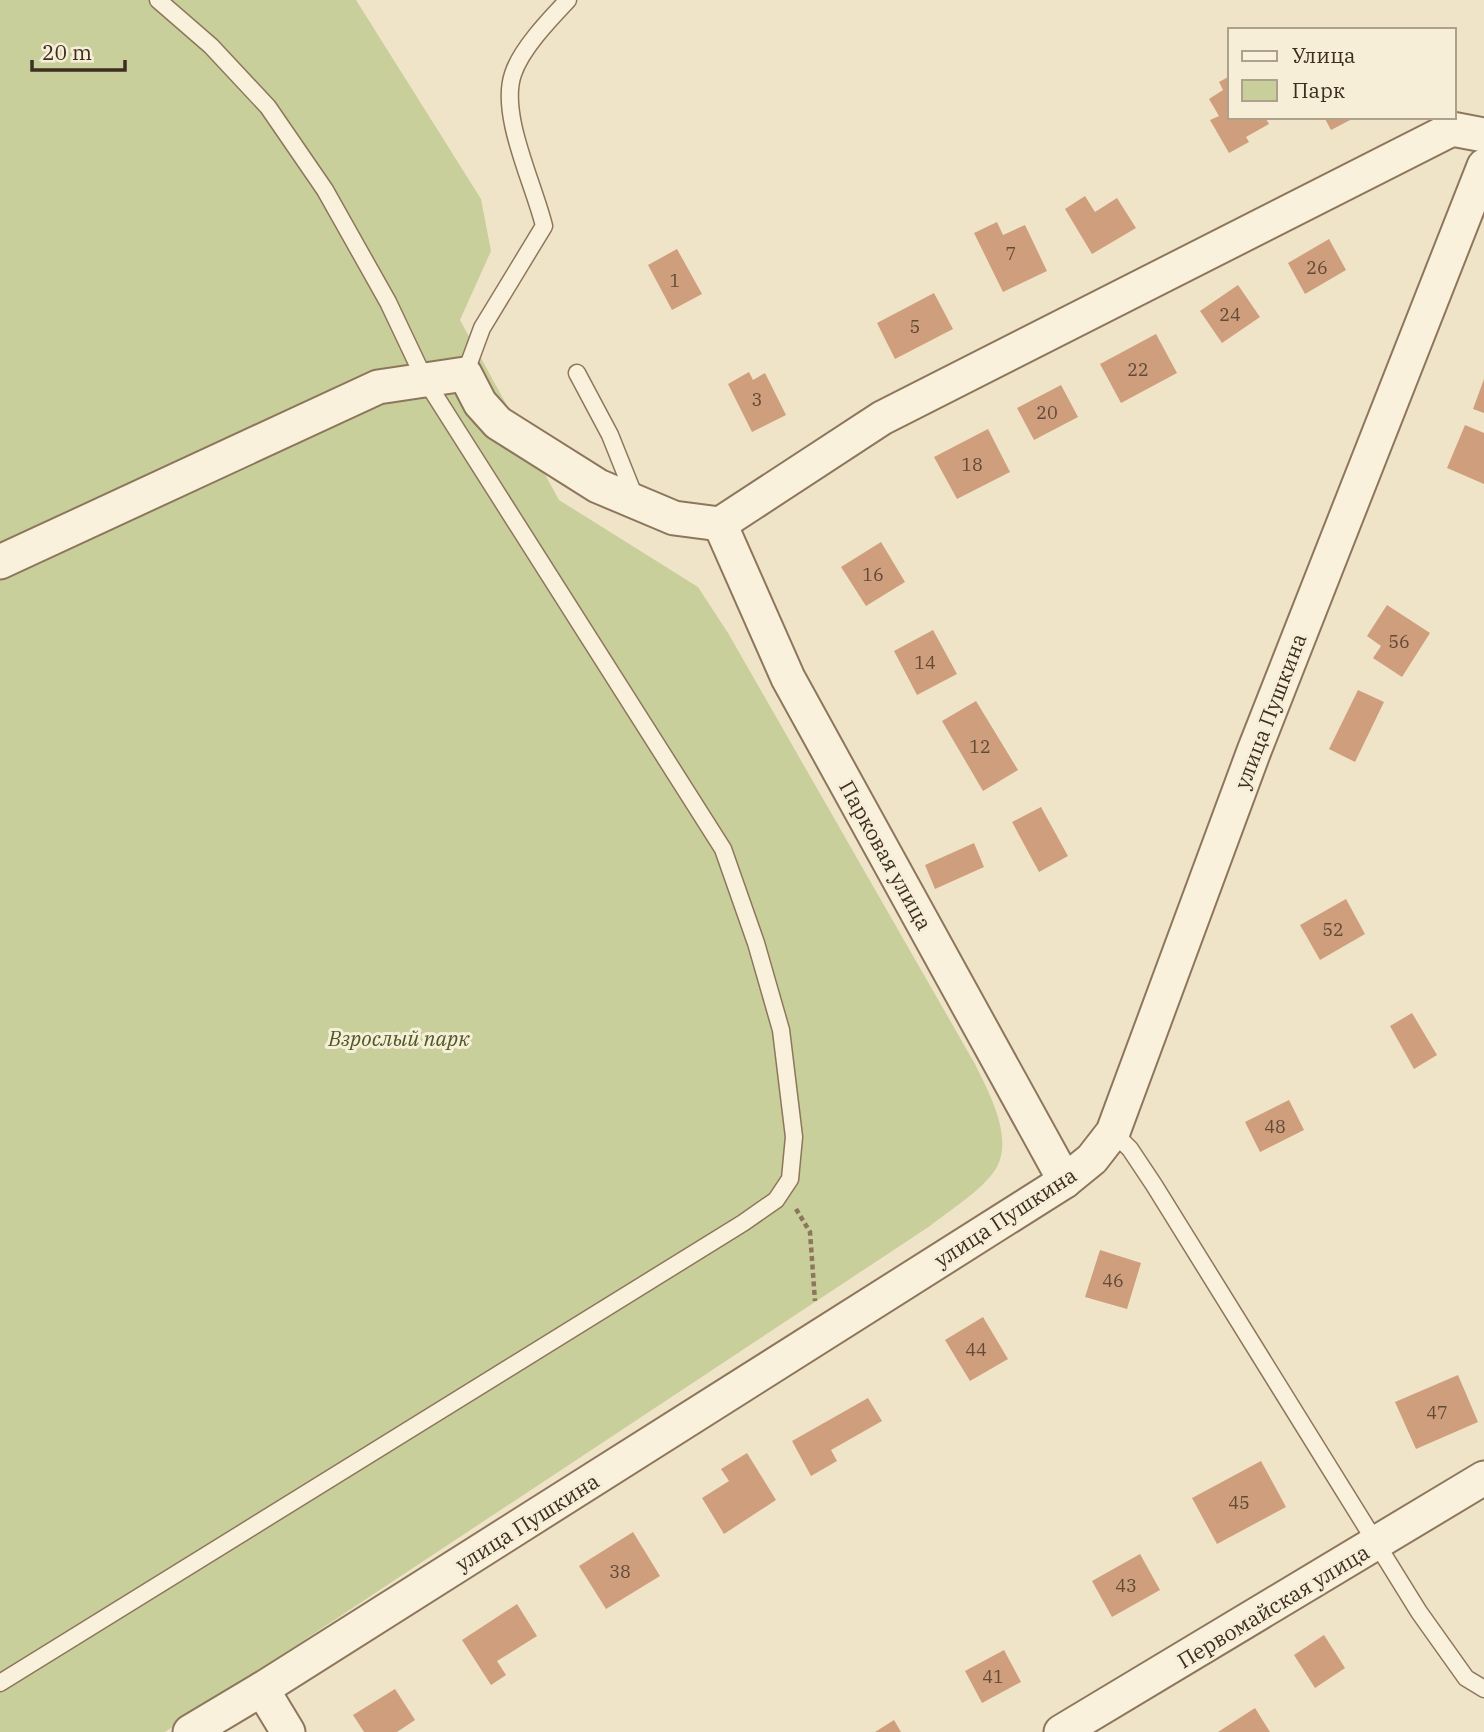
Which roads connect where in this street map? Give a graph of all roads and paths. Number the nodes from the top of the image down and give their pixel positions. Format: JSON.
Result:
{"nodes":[{"id":1,"x":158,"y":0,"type":"edge"},
{"id":2,"x":568,"y":0,"type":"edge"},
{"id":3,"x":1484,"y":135,"type":"edge"},
{"id":4,"x":1484,"y":166,"type":"edge"},
{"id":5,"x":577,"y":373,"type":"dead end"},
{"id":6,"x":465,"y":374,"type":"junction"},
{"id":7,"x":424,"y":378,"type":"junction"},
{"id":8,"x":638,"y":505,"type":"junction"},
{"id":9,"x":720,"y":524,"type":"junction"},
{"id":10,"x":0,"y":562,"type":"edge"},
{"id":11,"x":1113,"y":1132,"type":"junction"},
{"id":12,"x":790,"y":1180,"type":"junction"},
{"id":13,"x":1065,"y":1181,"type":"junction"},
{"id":14,"x":820,"y":1336,"type":"junction"},
{"id":15,"x":1484,"y":1478,"type":"edge"},
{"id":16,"x":1377,"y":1544,"type":"junction"},
{"id":17,"x":0,"y":1683,"type":"edge"},
{"id":18,"x":262,"y":1689,"type":"junction"},
{"id":19,"x":1484,"y":1689,"type":"edge"},
{"id":20,"x":190,"y":1732,"type":"edge"},
{"id":21,"x":288,"y":1732,"type":"edge"},
{"id":22,"x":1061,"y":1732,"type":"edge"}],
"edges":[{"from":1,"to":7,"type":"lane"},
{"from":2,"to":6,"type":"lane"},
{"from":3,"to":9,"type":"street"},
{"from":4,"to":11,"type":"street","name":"улица Пушкина"},
{"from":5,"to":8,"type":"lane"},
{"from":6,"to":7,"type":"street"},
{"from":6,"to":8,"type":"street"},
{"from":7,"to":10,"type":"street"},
{"from":7,"to":12,"type":"lane"},
{"from":8,"to":9,"type":"street"},
{"from":9,"to":13,"type":"street","name":"Парковая улица"},
{"from":11,"to":13,"type":"street","name":"улица Пушкина"},
{"from":11,"to":16,"type":"lane"},
{"from":12,"to":14,"type":"path"},
{"from":12,"to":17,"type":"lane"},
{"from":13,"to":14,"type":"street","name":"улица Пушкина"},
{"from":14,"to":18,"type":"street","name":"улица Пушкина"},
{"from":15,"to":16,"type":"street","name":"Первомайская улица"},
{"from":16,"to":19,"type":"lane"},
{"from":16,"to":22,"type":"street","name":"Первомайская улица"},
{"from":18,"to":20,"type":"street","name":"улица Пушкина"},
{"from":18,"to":21,"type":"street"}]}
